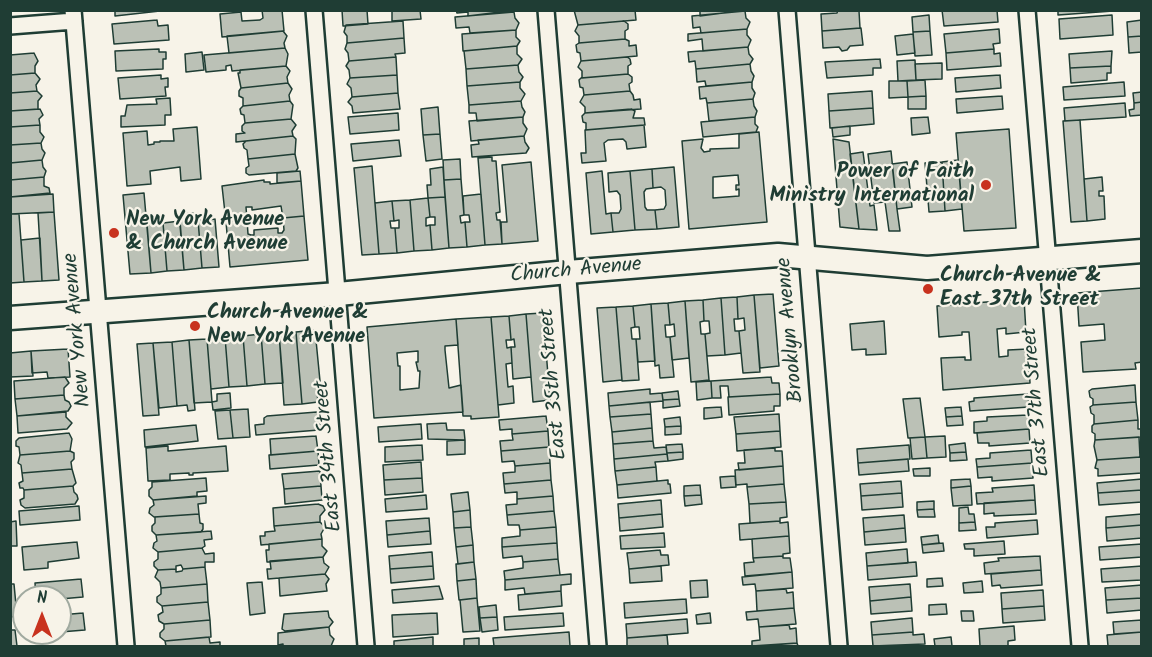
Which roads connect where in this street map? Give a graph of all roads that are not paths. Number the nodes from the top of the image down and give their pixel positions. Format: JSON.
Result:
{"nodes":[{"id":1,"x":314,"y":10,"type":"edge"},
{"id":2,"x":546,"y":10,"type":"edge"},
{"id":3,"x":787,"y":10,"type":"edge"},
{"id":4,"x":1027,"y":10,"type":"edge"},
{"id":5,"x":74,"y":16,"type":"edge"},
{"id":6,"x":10,"y":26,"type":"edge"},
{"id":7,"x":1142,"y":251,"type":"edge"},
{"id":8,"x":807,"y":258,"type":"junction"},
{"id":9,"x":1047,"y":258,"type":"junction"},
{"id":10,"x":567,"y":272,"type":"junction"},
{"id":11,"x":338,"y":294,"type":"junction"},
{"id":12,"x":99,"y":312,"type":"junction"},
{"id":13,"x":10,"y":318,"type":"edge"},
{"id":14,"x":126,"y":646,"type":"edge"},
{"id":15,"x":366,"y":646,"type":"edge"},
{"id":16,"x":598,"y":646,"type":"edge"},
{"id":17,"x":839,"y":646,"type":"edge"},
{"id":18,"x":1080,"y":646,"type":"edge"}],
"edges":[{"from":1,"to":11,"type":"street","name":"East 34th Street"},
{"from":2,"to":10,"type":"street","name":"East 35th Street"},
{"from":3,"to":8,"type":"street","name":"Brooklyn Avenue"},
{"from":4,"to":9,"type":"street","name":"East 37th Street"},
{"from":5,"to":6,"type":"street"},
{"from":5,"to":12,"type":"street","name":"New York Avenue"},
{"from":7,"to":9,"type":"main road","name":"Church Avenue"},
{"from":8,"to":9,"type":"main road","name":"Church Avenue"},
{"from":8,"to":10,"type":"main road","name":"Church Avenue"},
{"from":8,"to":17,"type":"street","name":"Brooklyn Avenue"},
{"from":9,"to":18,"type":"street","name":"East 37th Street"},
{"from":10,"to":11,"type":"main road","name":"Church Avenue"},
{"from":10,"to":16,"type":"street","name":"East 35th Street"},
{"from":11,"to":12,"type":"main road","name":"Church Avenue"},
{"from":11,"to":15,"type":"street","name":"East 34th Street"},
{"from":12,"to":13,"type":"main road","name":"Church Avenue"},
{"from":12,"to":14,"type":"street","name":"New York Avenue"}]}
